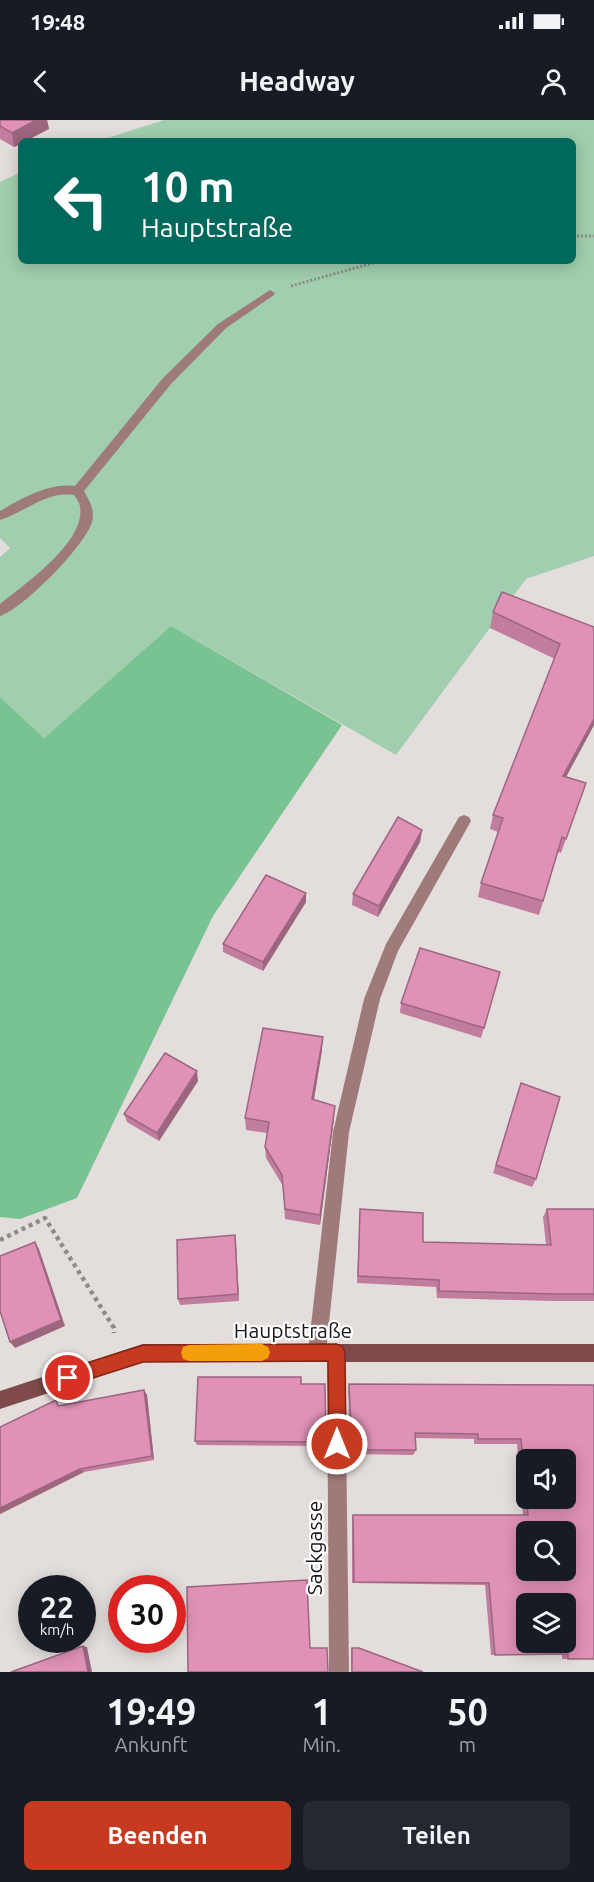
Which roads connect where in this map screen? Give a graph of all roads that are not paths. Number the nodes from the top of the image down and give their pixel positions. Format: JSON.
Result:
{"nodes":[{"id":1,"x":270,"y":293,"type":"road end"},
{"id":2,"x":78,"y":492,"type":"junction"},
{"id":3,"x":0,"y":516,"type":"edge"},
{"id":4,"x":0,"y":611,"type":"edge"},
{"id":5,"x":464,"y":821,"type":"dead end"},
{"id":6,"x":327,"y":1352,"type":"junction"},
{"id":7,"x":594,"y":1353,"type":"edge"},
{"id":8,"x":0,"y":1400,"type":"edge"},
{"id":9,"x":339,"y":1672,"type":"edge"}],
"edges":[{"from":1,"to":2,"type":"street"},
{"from":2,"to":3,"type":"street"},
{"from":2,"to":4,"type":"street"},
{"from":5,"to":6,"type":"street","name":"Sackgasse"},
{"from":6,"to":7,"type":"main road","name":"Hauptstraße"},
{"from":6,"to":8,"type":"main road","name":"Hauptstraße"},
{"from":6,"to":9,"type":"street","name":"Sackgasse"}]}
